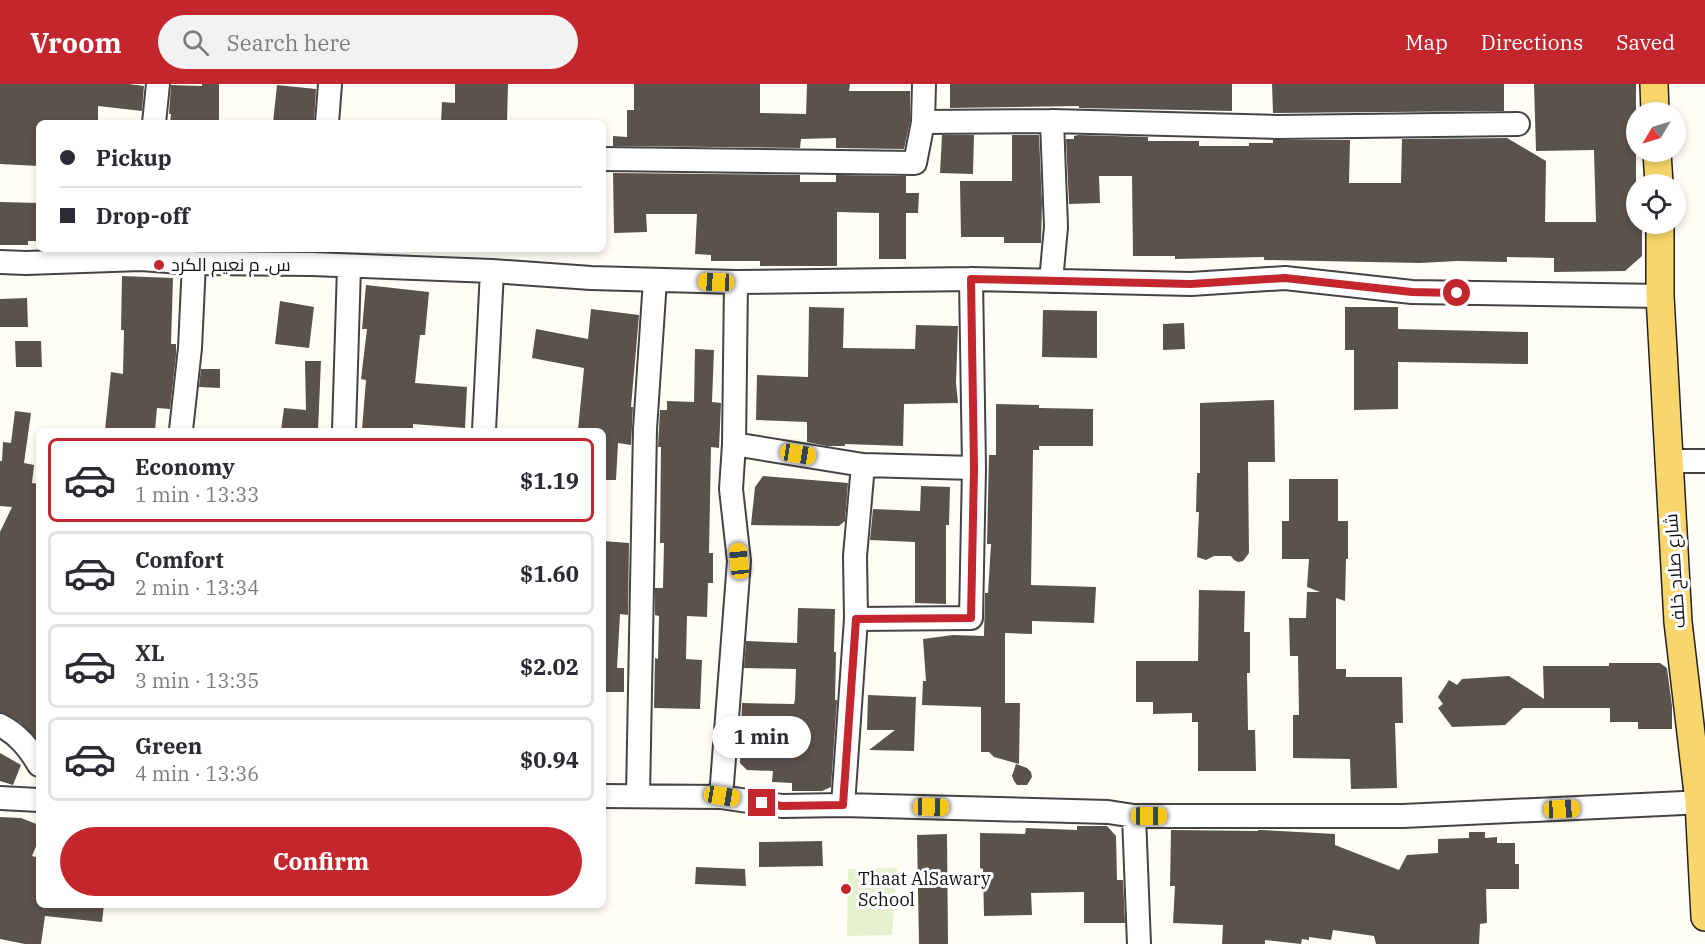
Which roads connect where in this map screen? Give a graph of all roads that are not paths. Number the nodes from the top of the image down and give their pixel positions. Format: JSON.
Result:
{"nodes":[{"id":1,"x":158,"y":84,"type":"edge"},
{"id":2,"x":330,"y":84,"type":"edge"},
{"id":3,"x":924,"y":84,"type":"edge"},
{"id":4,"x":1653,"y":84,"type":"edge"},
{"id":5,"x":1654,"y":102,"type":"edge"},
{"id":6,"x":154,"y":120,"type":"edge"},
{"id":7,"x":327,"y":120,"type":"edge"},
{"id":8,"x":924,"y":122,"type":"junction"},
{"id":9,"x":1052,"y":122,"type":"junction"},
{"id":10,"x":1518,"y":124,"type":"dead end"},
{"id":11,"x":606,"y":159,"type":"edge"},
{"id":12,"x":1660,"y":234,"type":"edge"},
{"id":13,"x":141,"y":254,"type":"edge"},
{"id":14,"x":313,"y":257,"type":"edge"},
{"id":15,"x":0,"y":262,"type":"edge"},
{"id":16,"x":194,"y":263,"type":"junction"},
{"id":17,"x":349,"y":267,"type":"junction"},
{"id":18,"x":492,"y":271,"type":"junction"},
{"id":19,"x":971,"y":279,"type":"junction"},
{"id":20,"x":655,"y":280,"type":"junction"},
{"id":21,"x":1051,"y":281,"type":"junction"},
{"id":22,"x":736,"y":282,"type":"junction"},
{"id":23,"x":1660,"y":296,"type":"junction"},
{"id":24,"x":181,"y":428,"type":"edge"},
{"id":25,"x":344,"y":428,"type":"edge"},
{"id":26,"x":484,"y":428,"type":"edge"},
{"id":27,"x":734,"y":444,"type":"junction"},
{"id":28,"x":1669,"y":461,"type":"junction"},
{"id":29,"x":1705,"y":461,"type":"edge"},
{"id":30,"x":862,"y":465,"type":"junction"},
{"id":31,"x":974,"y":468,"type":"junction"},
{"id":32,"x":856,"y":619,"type":"junction"},
{"id":33,"x":0,"y":726,"type":"edge"},
{"id":34,"x":36,"y":760,"type":"edge"},
{"id":35,"x":638,"y":795,"type":"junction"},
{"id":36,"x":606,"y":796,"type":"edge"},
{"id":37,"x":722,"y":796,"type":"junction"},
{"id":38,"x":0,"y":798,"type":"edge"},
{"id":39,"x":36,"y":800,"type":"edge"},
{"id":40,"x":1702,"y":802,"type":"edge"},
{"id":41,"x":843,"y":805,"type":"junction"},
{"id":42,"x":1134,"y":816,"type":"junction"},
{"id":43,"x":1705,"y":917,"type":"edge"},
{"id":44,"x":1139,"y":944,"type":"edge"}],
"edges":[{"from":1,"to":6,"type":"street"},
{"from":2,"to":7,"type":"street"},
{"from":3,"to":8,"type":"street"},
{"from":4,"to":5,"type":"main road"},
{"from":8,"to":9,"type":"street"},
{"from":8,"to":11,"type":"street"},
{"from":9,"to":10,"type":"street"},
{"from":9,"to":21,"type":"street"},
{"from":12,"to":23,"type":"main road","name":"شارع صلاح خلف"},
{"from":13,"to":15,"type":"street"},
{"from":13,"to":16,"type":"street"},
{"from":14,"to":16,"type":"street"},
{"from":14,"to":17,"type":"street"},
{"from":16,"to":24,"type":"street"},
{"from":17,"to":18,"type":"street"},
{"from":17,"to":25,"type":"street"},
{"from":18,"to":20,"type":"street"},
{"from":18,"to":26,"type":"street"},
{"from":19,"to":21,"type":"street"},
{"from":19,"to":22,"type":"street"},
{"from":19,"to":31,"type":"street"},
{"from":20,"to":22,"type":"street"},
{"from":20,"to":35,"type":"street"},
{"from":21,"to":23,"type":"street"},
{"from":22,"to":27,"type":"street"},
{"from":23,"to":28,"type":"main road","name":"شارع صلاح خلف"},
{"from":27,"to":30,"type":"street"},
{"from":27,"to":37,"type":"street"},
{"from":28,"to":29,"type":"street"},
{"from":28,"to":40,"type":"main road","name":"شارع صلاح خلف"},
{"from":30,"to":31,"type":"street"},
{"from":30,"to":32,"type":"street"},
{"from":31,"to":32,"type":"street"},
{"from":32,"to":41,"type":"street"},
{"from":33,"to":34,"type":"street"},
{"from":35,"to":36,"type":"street"},
{"from":35,"to":37,"type":"street"},
{"from":37,"to":41,"type":"street"},
{"from":38,"to":39,"type":"street"},
{"from":40,"to":42,"type":"street"},
{"from":40,"to":43,"type":"main road","name":"شارع صلاح خلف"},
{"from":41,"to":42,"type":"street"},
{"from":42,"to":44,"type":"street"}]}
